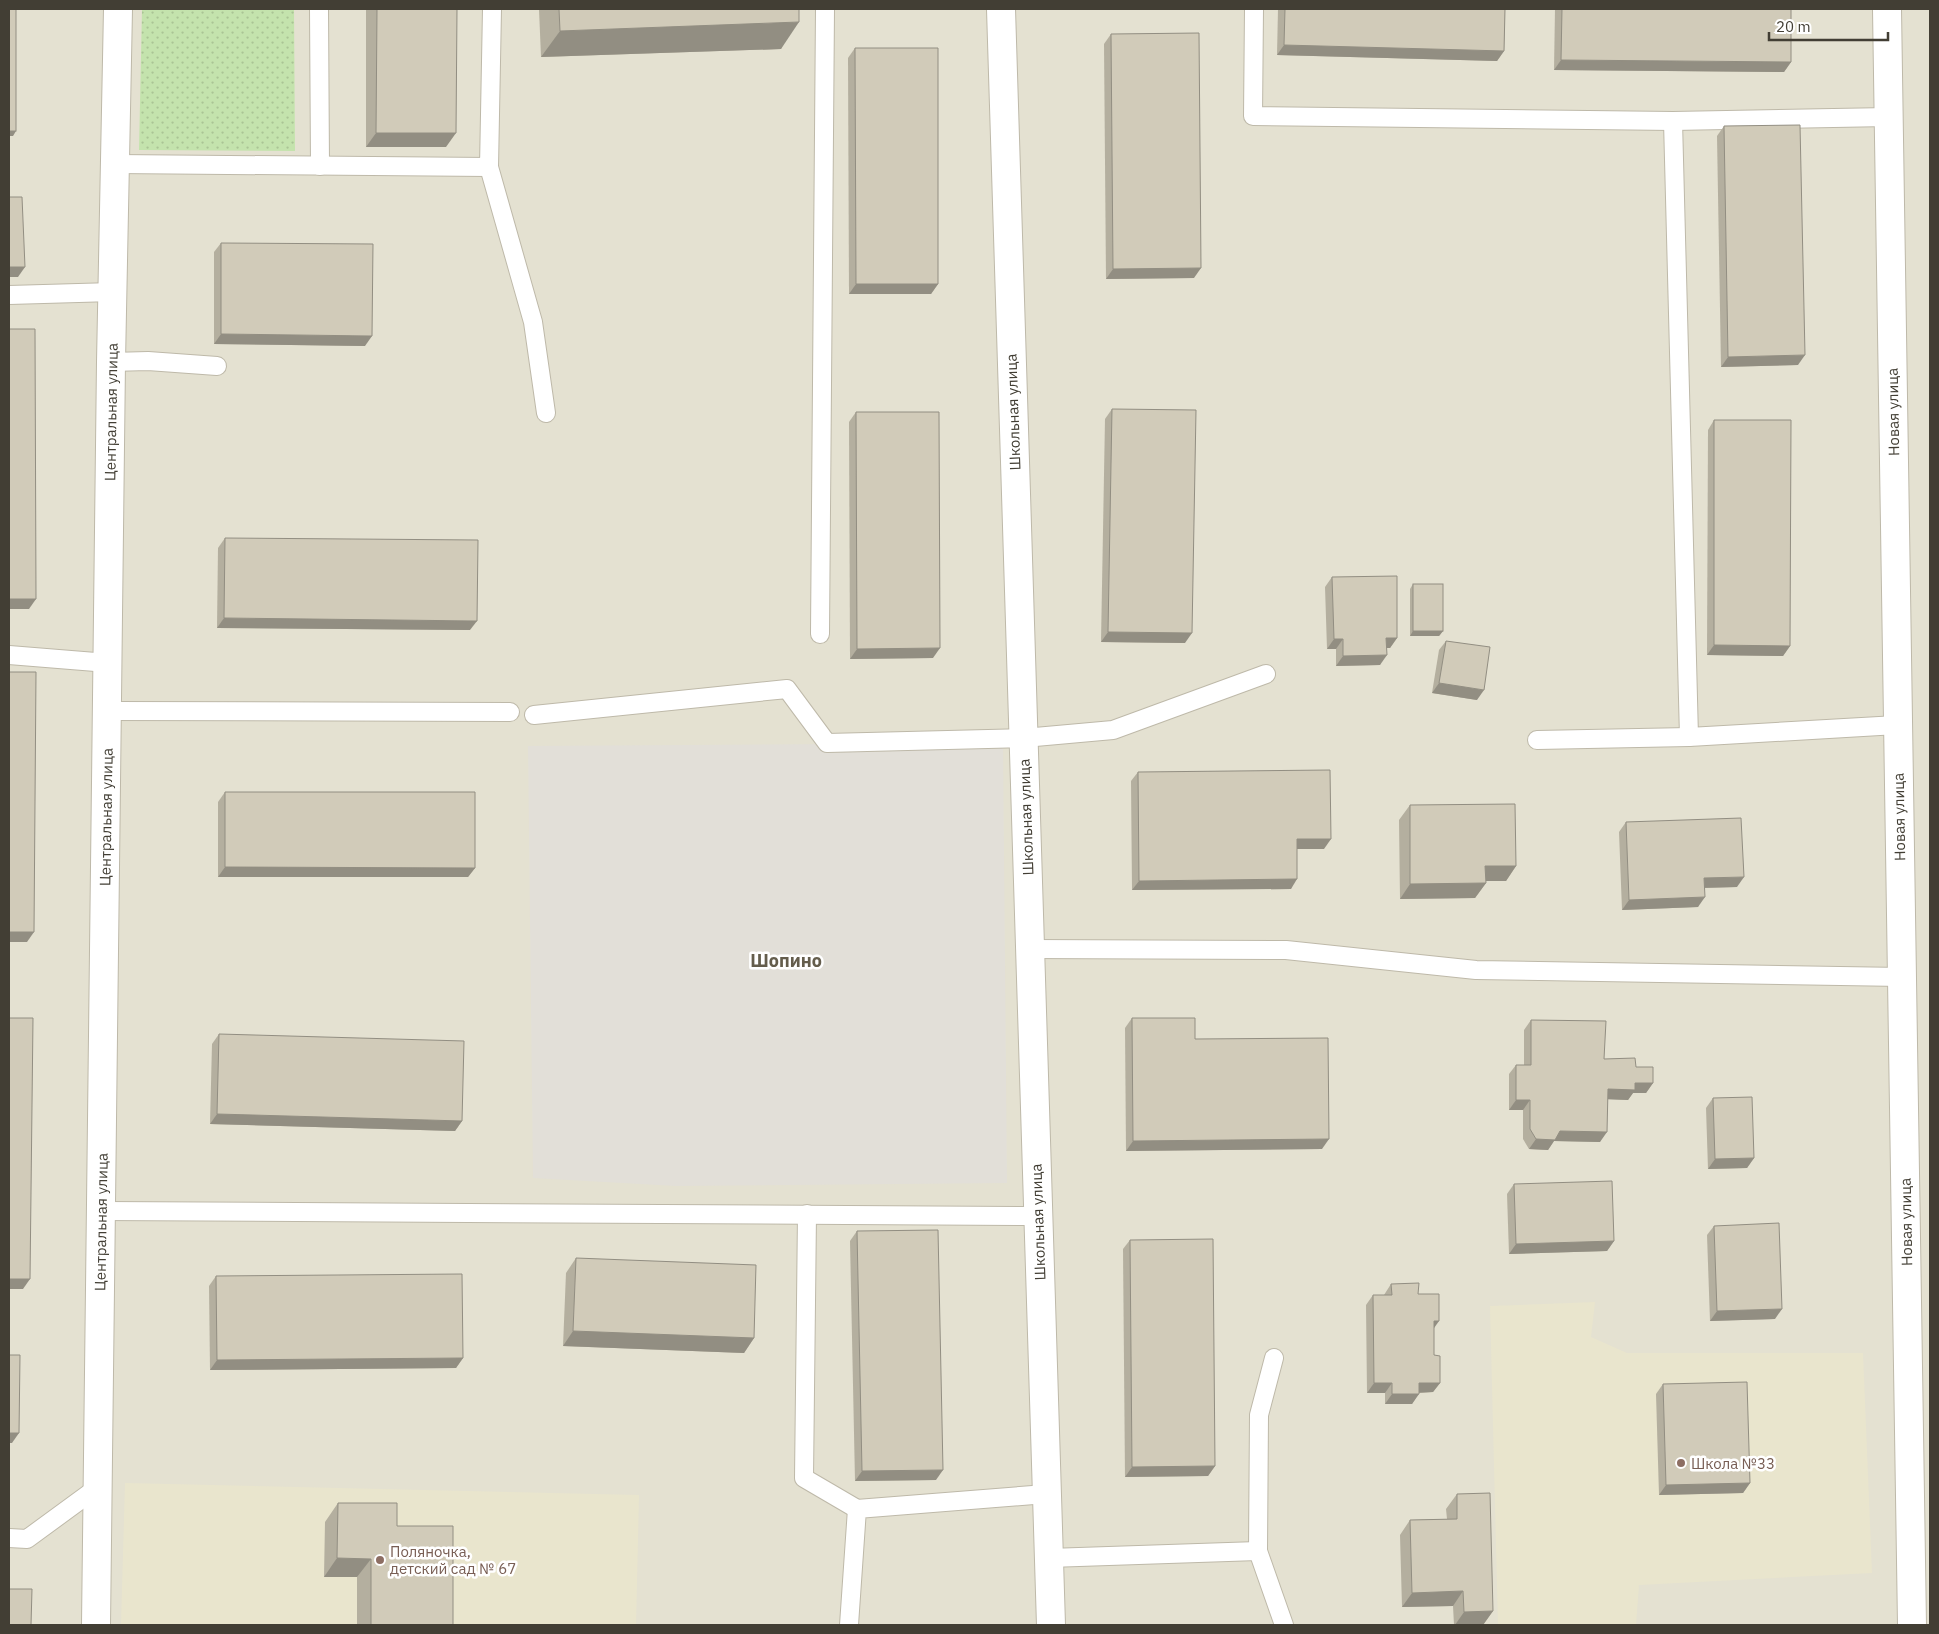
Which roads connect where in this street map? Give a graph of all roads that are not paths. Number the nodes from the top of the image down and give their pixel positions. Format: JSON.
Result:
{"nodes":[{"id":1,"x":118,"y":9,"type":"edge"},
{"id":2,"x":320,"y":9,"type":"edge"},
{"id":3,"x":492,"y":9,"type":"edge"},
{"id":4,"x":825,"y":9,"type":"edge"},
{"id":5,"x":1001,"y":9,"type":"edge"},
{"id":6,"x":1254,"y":9,"type":"edge"},
{"id":7,"x":1887,"y":9,"type":"edge"},
{"id":8,"x":1889,"y":117,"type":"junction"},
{"id":9,"x":1673,"y":121,"type":"junction"},
{"id":10,"x":116,"y":164,"type":"junction"},
{"id":11,"x":320,"y":166,"type":"junction"},
{"id":12,"x":488,"y":167,"type":"junction"},
{"id":13,"x":113,"y":292,"type":"junction"},
{"id":14,"x":9,"y":296,"type":"edge"},
{"id":15,"x":112,"y":362,"type":"junction"},
{"id":16,"x":217,"y":366,"type":"dead end"},
{"id":17,"x":546,"y":413,"type":"dead end"},
{"id":18,"x":820,"y":634,"type":"dead end"},
{"id":19,"x":9,"y":655,"type":"edge"},
{"id":20,"x":108,"y":663,"type":"junction"},
{"id":21,"x":1266,"y":674,"type":"dead end"},
{"id":22,"x":108,"y":711,"type":"junction"},
{"id":23,"x":510,"y":712,"type":"dead end"},
{"id":24,"x":534,"y":715,"type":"dead end"},
{"id":25,"x":1898,"y":725,"type":"junction"},
{"id":26,"x":1689,"y":737,"type":"junction"},
{"id":27,"x":1024,"y":738,"type":"junction"},
{"id":28,"x":1537,"y":740,"type":"dead end"},
{"id":29,"x":1030,"y":949,"type":"junction"},
{"id":30,"x":1902,"y":978,"type":"junction"},
{"id":31,"x":101,"y":1211,"type":"junction"},
{"id":32,"x":807,"y":1214,"type":"junction"},
{"id":33,"x":1038,"y":1216,"type":"junction"},
{"id":34,"x":1274,"y":1358,"type":"dead end"},
{"id":35,"x":98,"y":1487,"type":"junction"},
{"id":36,"x":1046,"y":1494,"type":"junction"},
{"id":37,"x":857,"y":1509,"type":"junction"},
{"id":38,"x":9,"y":1538,"type":"edge"},
{"id":39,"x":1258,"y":1551,"type":"junction"},
{"id":40,"x":1049,"y":1558,"type":"junction"},
{"id":41,"x":96,"y":1625,"type":"edge"},
{"id":42,"x":849,"y":1625,"type":"edge"},
{"id":43,"x":1051,"y":1625,"type":"edge"},
{"id":44,"x":1284,"y":1625,"type":"edge"},
{"id":45,"x":1912,"y":1625,"type":"edge"}],
"edges":[{"from":1,"to":10,"type":"street","name":"Центральная улица"},
{"from":2,"to":11,"type":"lane"},
{"from":3,"to":12,"type":"lane"},
{"from":4,"to":18,"type":"lane"},
{"from":5,"to":27,"type":"street","name":"Школьная улица"},
{"from":6,"to":9,"type":"lane"},
{"from":7,"to":8,"type":"street","name":"Новая улица"},
{"from":8,"to":9,"type":"lane"},
{"from":8,"to":25,"type":"street","name":"Новая улица"},
{"from":9,"to":26,"type":"lane"},
{"from":10,"to":11,"type":"lane"},
{"from":10,"to":13,"type":"street","name":"Центральная улица"},
{"from":11,"to":12,"type":"lane"},
{"from":12,"to":17,"type":"lane"},
{"from":13,"to":14,"type":"lane"},
{"from":13,"to":15,"type":"street","name":"Центральная улица"},
{"from":15,"to":16,"type":"lane"},
{"from":15,"to":20,"type":"street","name":"Центральная улица"},
{"from":19,"to":20,"type":"lane"},
{"from":20,"to":22,"type":"street","name":"Центральная улица"},
{"from":21,"to":27,"type":"lane"},
{"from":22,"to":23,"type":"lane"},
{"from":22,"to":31,"type":"street","name":"Центральная улица"},
{"from":24,"to":27,"type":"lane"},
{"from":25,"to":26,"type":"lane"},
{"from":25,"to":30,"type":"street","name":"Новая улица"},
{"from":26,"to":28,"type":"lane"},
{"from":27,"to":29,"type":"street","name":"Школьная улица"},
{"from":29,"to":30,"type":"lane"},
{"from":29,"to":33,"type":"street","name":"Школьная улица"},
{"from":30,"to":45,"type":"street","name":"Новая улица"},
{"from":31,"to":32,"type":"lane"},
{"from":31,"to":35,"type":"street","name":"Центральная улица"},
{"from":32,"to":33,"type":"lane"},
{"from":32,"to":37,"type":"lane"},
{"from":33,"to":36,"type":"street","name":"Школьная улица"},
{"from":34,"to":39,"type":"lane"},
{"from":35,"to":38,"type":"lane"},
{"from":35,"to":41,"type":"street","name":"Центральная улица"},
{"from":36,"to":37,"type":"lane"},
{"from":36,"to":40,"type":"street","name":"Школьная улица"},
{"from":37,"to":42,"type":"lane"},
{"from":39,"to":40,"type":"lane"},
{"from":39,"to":44,"type":"lane"},
{"from":40,"to":43,"type":"street","name":"Школьная улица"}]}
